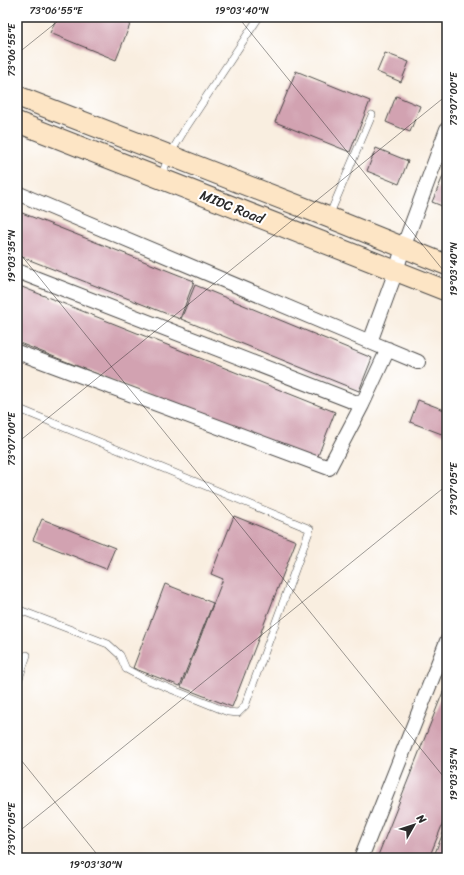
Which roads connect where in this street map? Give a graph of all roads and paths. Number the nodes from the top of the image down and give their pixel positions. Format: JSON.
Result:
{"nodes":[{"id":1,"x":259,"y":17,"type":"edge"},
{"id":2,"x":17,"y":96,"type":"edge"},
{"id":3,"x":372,"y":115,"type":"dead end"},
{"id":4,"x":17,"y":122,"type":"edge"},
{"id":5,"x":447,"y":128,"type":"edge"},
{"id":6,"x":169,"y":156,"type":"junction"},
{"id":7,"x":160,"y":178,"type":"junction"},
{"id":8,"x":17,"y":193,"type":"edge"},
{"id":9,"x":328,"y":217,"type":"junction"},
{"id":10,"x":403,"y":248,"type":"junction"},
{"id":11,"x":447,"y":266,"type":"edge"},
{"id":12,"x":17,"y":271,"type":"edge"},
{"id":13,"x":396,"y":271,"type":"junction"},
{"id":14,"x":447,"y":291,"type":"edge"},
{"id":15,"x":370,"y":342,"type":"junction"},
{"id":16,"x":388,"y":349,"type":"junction"},
{"id":17,"x":17,"y":352,"type":"edge"},
{"id":18,"x":418,"y":362,"type":"dead end"},
{"id":19,"x":362,"y":405,"type":"junction"},
{"id":20,"x":17,"y":408,"type":"edge"},
{"id":21,"x":17,"y":609,"type":"edge"},
{"id":22,"x":447,"y":641,"type":"edge"},
{"id":23,"x":27,"y":655,"type":"dead end"},
{"id":24,"x":17,"y":684,"type":"edge"},
{"id":25,"x":360,"y":858,"type":"edge"}],
"edges":[{"from":1,"to":6,"type":"lane"},
{"from":2,"to":6,"type":"main road","name":"MIDC Road"},
{"from":3,"to":9,"type":"lane"},
{"from":4,"to":7,"type":"main road","name":"MIDC Road"},
{"from":5,"to":10,"type":"street"},
{"from":6,"to":7,"type":"lane"},
{"from":6,"to":9,"type":"main road","name":"MIDC Road"},
{"from":7,"to":13,"type":"main road","name":"MIDC Road"},
{"from":8,"to":15,"type":"street"},
{"from":9,"to":10,"type":"main road","name":"MIDC Road"},
{"from":10,"to":11,"type":"main road","name":"MIDC Road"},
{"from":10,"to":13,"type":"street"},
{"from":12,"to":19,"type":"street"},
{"from":13,"to":14,"type":"main road","name":"MIDC Road"},
{"from":13,"to":15,"type":"street"},
{"from":15,"to":16,"type":"street"},
{"from":16,"to":18,"type":"street"},
{"from":16,"to":19,"type":"street"},
{"from":17,"to":19,"type":"street"},
{"from":20,"to":21,"type":"lane"},
{"from":22,"to":25,"type":"street"},
{"from":23,"to":24,"type":"lane"}]}
